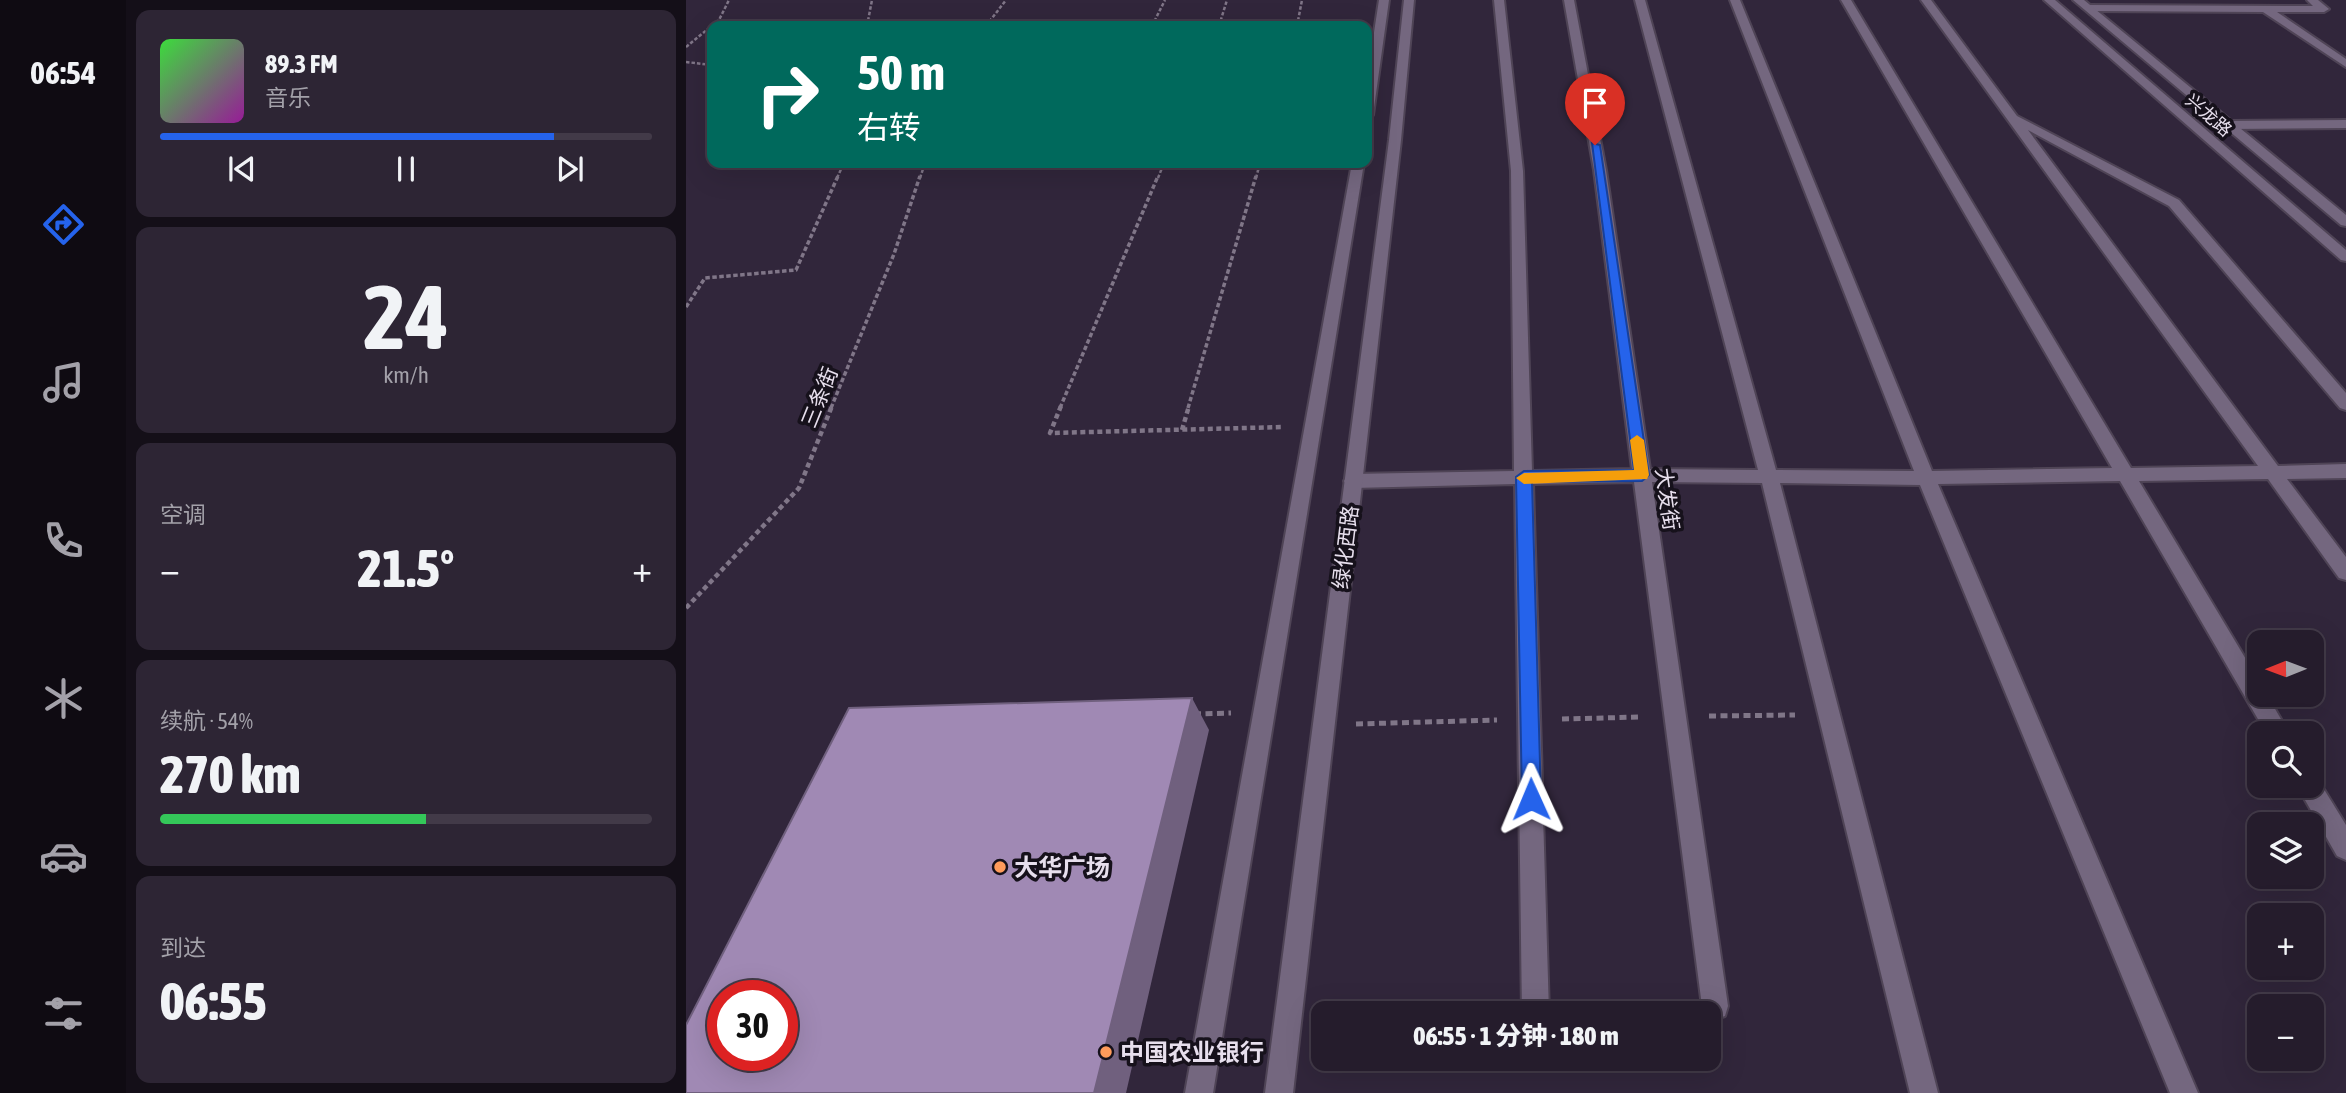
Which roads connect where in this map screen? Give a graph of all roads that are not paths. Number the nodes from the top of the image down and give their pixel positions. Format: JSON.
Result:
{"nodes":[{"id":1,"x":1384,"y":0,"type":"edge"},
{"id":2,"x":1409,"y":0,"type":"edge"},
{"id":3,"x":1499,"y":0,"type":"edge"},
{"id":4,"x":1569,"y":0,"type":"edge"},
{"id":5,"x":1640,"y":0,"type":"edge"},
{"id":6,"x":1735,"y":0,"type":"edge"},
{"id":7,"x":1846,"y":0,"type":"edge"},
{"id":8,"x":1926,"y":0,"type":"edge"},
{"id":9,"x":2049,"y":0,"type":"edge"},
{"id":10,"x":2312,"y":0,"type":"edge"},
{"id":11,"x":2083,"y":4,"type":"edge"},
{"id":12,"x":2266,"y":9,"type":"junction"},
{"id":13,"x":2346,"y":64,"type":"edge"},
{"id":14,"x":1372,"y":81,"type":"edge"},
{"id":15,"x":2011,"y":116,"type":"junction"},
{"id":16,"x":2346,"y":124,"type":"edge"},
{"id":17,"x":2229,"y":125,"type":"junction"},
{"id":18,"x":1357,"y":168,"type":"edge"},
{"id":19,"x":2346,"y":222,"type":"edge"},
{"id":20,"x":2346,"y":257,"type":"edge"},
{"id":21,"x":2346,"y":404,"type":"edge"},
{"id":22,"x":2346,"y":471,"type":"edge"},
{"id":23,"x":2273,"y":472,"type":"junction"},
{"id":24,"x":2126,"y":474,"type":"junction"},
{"id":25,"x":1642,"y":475,"type":"junction"},
{"id":26,"x":1769,"y":476,"type":"junction"},
{"id":27,"x":1524,"y":477,"type":"junction"},
{"id":28,"x":1926,"y":478,"type":"junction"},
{"id":29,"x":1353,"y":481,"type":"junction"},
{"id":30,"x":2346,"y":572,"type":"edge"},
{"id":31,"x":2271,"y":721,"type":"edge"},
{"id":32,"x":2316,"y":798,"type":"edge"},
{"id":33,"x":2346,"y":848,"type":"edge"},
{"id":34,"x":1535,"y":1001,"type":"edge"},
{"id":35,"x":1714,"y":1001,"type":"edge"},
{"id":36,"x":1199,"y":1093,"type":"edge"},
{"id":37,"x":1279,"y":1093,"type":"edge"},
{"id":38,"x":1924,"y":1093,"type":"edge"},
{"id":39,"x":2184,"y":1093,"type":"edge"}],
"edges":[{"from":1,"to":14,"type":"street"},
{"from":2,"to":29,"type":"street","name":"绿化西路"},
{"from":3,"to":27,"type":"street"},
{"from":4,"to":25,"type":"street","name":"大发街"},
{"from":5,"to":26,"type":"street"},
{"from":6,"to":28,"type":"street"},
{"from":7,"to":24,"type":"street"},
{"from":8,"to":15,"type":"street"},
{"from":9,"to":20,"type":"street","name":"兴龙路"},
{"from":10,"to":12,"type":"street"},
{"from":11,"to":12,"type":"street"},
{"from":11,"to":17,"type":"street","name":"兴龙路"},
{"from":12,"to":13,"type":"street"},
{"from":15,"to":21,"type":"street"},
{"from":15,"to":23,"type":"street"},
{"from":16,"to":17,"type":"street"},
{"from":17,"to":19,"type":"street","name":"兴龙路"},
{"from":18,"to":36,"type":"street"},
{"from":22,"to":23,"type":"street"},
{"from":23,"to":24,"type":"street"},
{"from":23,"to":30,"type":"street"},
{"from":24,"to":28,"type":"street"},
{"from":24,"to":31,"type":"street"},
{"from":25,"to":26,"type":"street"},
{"from":25,"to":27,"type":"street"},
{"from":25,"to":35,"type":"street","name":"大发街"},
{"from":26,"to":28,"type":"street"},
{"from":26,"to":38,"type":"street"},
{"from":27,"to":29,"type":"street"},
{"from":27,"to":34,"type":"street"},
{"from":28,"to":39,"type":"street"},
{"from":29,"to":37,"type":"street","name":"绿化西路"},
{"from":32,"to":33,"type":"street"}]}
